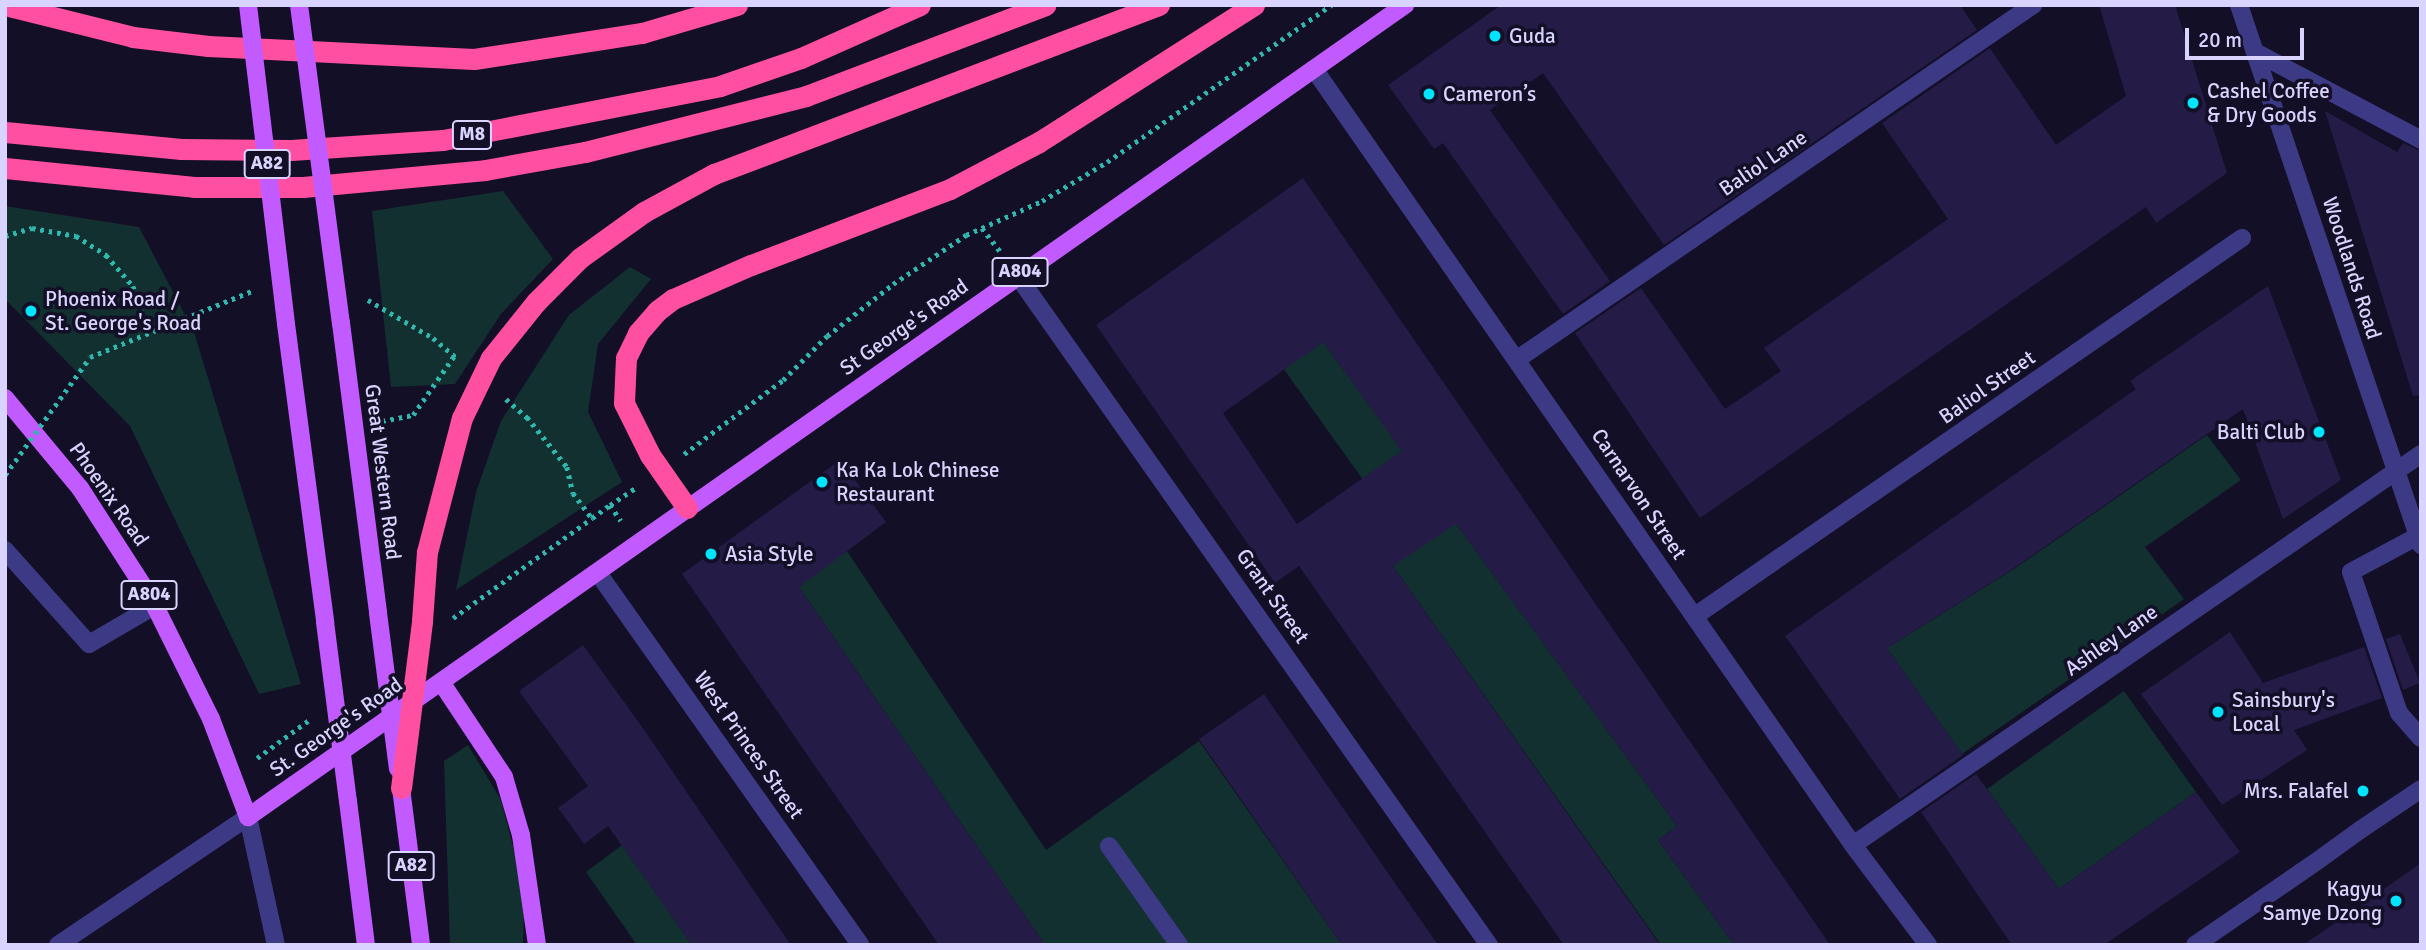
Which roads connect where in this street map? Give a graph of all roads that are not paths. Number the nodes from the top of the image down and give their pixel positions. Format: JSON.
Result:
{"nodes":[{"id":1,"x":5,"y":5,"type":"edge"},
{"id":2,"x":248,"y":5,"type":"edge"},
{"id":3,"x":299,"y":5,"type":"edge"},
{"id":4,"x":737,"y":5,"type":"edge"},
{"id":5,"x":920,"y":5,"type":"edge"},
{"id":6,"x":1045,"y":5,"type":"edge"},
{"id":7,"x":1159,"y":5,"type":"edge"},
{"id":8,"x":1254,"y":5,"type":"edge"},
{"id":9,"x":1405,"y":5,"type":"edge"},
{"id":10,"x":2033,"y":5,"type":"edge"},
{"id":11,"x":2239,"y":5,"type":"edge"},
{"id":12,"x":2257,"y":52,"type":"junction"},
{"id":13,"x":1314,"y":69,"type":"junction"},
{"id":14,"x":5,"y":132,"type":"edge"},
{"id":15,"x":2421,"y":140,"type":"edge"},
{"id":16,"x":5,"y":168,"type":"edge"},
{"id":17,"x":2242,"y":239,"type":"dead end"},
{"id":18,"x":1017,"y":275,"type":"junction"},
{"id":19,"x":1519,"y":358,"type":"junction"},
{"id":20,"x":5,"y":398,"type":"edge"},
{"id":21,"x":2421,"y":454,"type":"edge"},
{"id":22,"x":2395,"y":472,"type":"junction"},
{"id":23,"x":687,"y":508,"type":"junction"},
{"id":24,"x":2419,"y":541,"type":"edge"},
{"id":25,"x":638,"y":544,"type":"joint"},
{"id":26,"x":5,"y":550,"type":"edge"},
{"id":27,"x":598,"y":573,"type":"junction"},
{"id":28,"x":154,"y":607,"type":"junction"},
{"id":29,"x":1695,"y":616,"type":"junction"},
{"id":30,"x":441,"y":682,"type":"junction"},
{"id":31,"x":2421,"y":738,"type":"edge"},
{"id":32,"x":401,"y":788,"type":"junction"},
{"id":33,"x":2421,"y":789,"type":"edge"},
{"id":34,"x":248,"y":817,"type":"junction"},
{"id":35,"x":1853,"y":845,"type":"junction"},
{"id":36,"x":1109,"y":846,"type":"dead end"},
{"id":37,"x":58,"y":945,"type":"edge"},
{"id":38,"x":276,"y":945,"type":"edge"},
{"id":39,"x":366,"y":945,"type":"edge"},
{"id":40,"x":421,"y":945,"type":"edge"},
{"id":41,"x":537,"y":945,"type":"edge"},
{"id":42,"x":860,"y":945,"type":"edge"},
{"id":43,"x":1179,"y":945,"type":"edge"},
{"id":44,"x":1489,"y":945,"type":"edge"},
{"id":45,"x":1928,"y":945,"type":"edge"},
{"id":46,"x":2196,"y":945,"type":"edge"}],
"edges":[{"from":1,"to":4,"type":"highway"},
{"from":2,"to":39,"type":"main road","number":"A82","bridge":true},
{"from":3,"to":32,"type":"main road","name":"Great Western Road","number":"A82","bridge":true},
{"from":5,"to":14,"type":"highway","number":"M8"},
{"from":6,"to":16,"type":"highway"},
{"from":7,"to":32,"type":"highway","bridge":true},
{"from":8,"to":23,"type":"highway"},
{"from":9,"to":13,"type":"main road","name":"St George's Road","number":"A804"},
{"from":10,"to":19,"type":"street","name":"Baliol Lane"},
{"from":11,"to":12,"type":"street","name":"Woodlands Road"},
{"from":12,"to":15,"type":"street"},
{"from":12,"to":22,"type":"street","name":"Woodlands Road"},
{"from":13,"to":18,"type":"main road","name":"St George's Road","number":"A804"},
{"from":13,"to":19,"type":"street","name":"Carnarvon Street"},
{"from":17,"to":29,"type":"street","name":"Baliol Street"},
{"from":18,"to":23,"type":"main road","name":"St George's Road","number":"A804"},
{"from":18,"to":44,"type":"street","name":"Grant Street"},
{"from":19,"to":29,"type":"street","name":"Carnarvon Street"},
{"from":20,"to":28,"type":"main road","name":"Phoenix Road","number":"A804"},
{"from":21,"to":22,"type":"street","name":"Ashley Lane"},
{"from":22,"to":24,"type":"street","name":"Woodlands Road"},
{"from":22,"to":35,"type":"street","name":"Ashley Lane"},
{"from":23,"to":25,"type":"main road","name":"St George's Road","number":"A804"},
{"from":24,"to":31,"type":"street"},
{"from":25,"to":27,"type":"main road","name":"St. George's Road","number":"A804"},
{"from":26,"to":28,"type":"street"},
{"from":27,"to":30,"type":"main road","name":"St. George's Road","number":"A804"},
{"from":27,"to":42,"type":"street","name":"West Princes Street"},
{"from":28,"to":34,"type":"main road","name":"Phoenix Road","number":"A804"},
{"from":29,"to":35,"type":"street","name":"Carnarvon Street"},
{"from":30,"to":34,"type":"main road","name":"St. George's Road","number":"A804"},
{"from":30,"to":41,"type":"main road"},
{"from":32,"to":40,"type":"main road","name":"Great Western Road","number":"A82"},
{"from":33,"to":46,"type":"street"},
{"from":34,"to":37,"type":"street","name":"St. George's Road"},
{"from":34,"to":38,"type":"street"},
{"from":35,"to":45,"type":"street","name":"Carnarvon Street"},
{"from":36,"to":43,"type":"street"}]}
